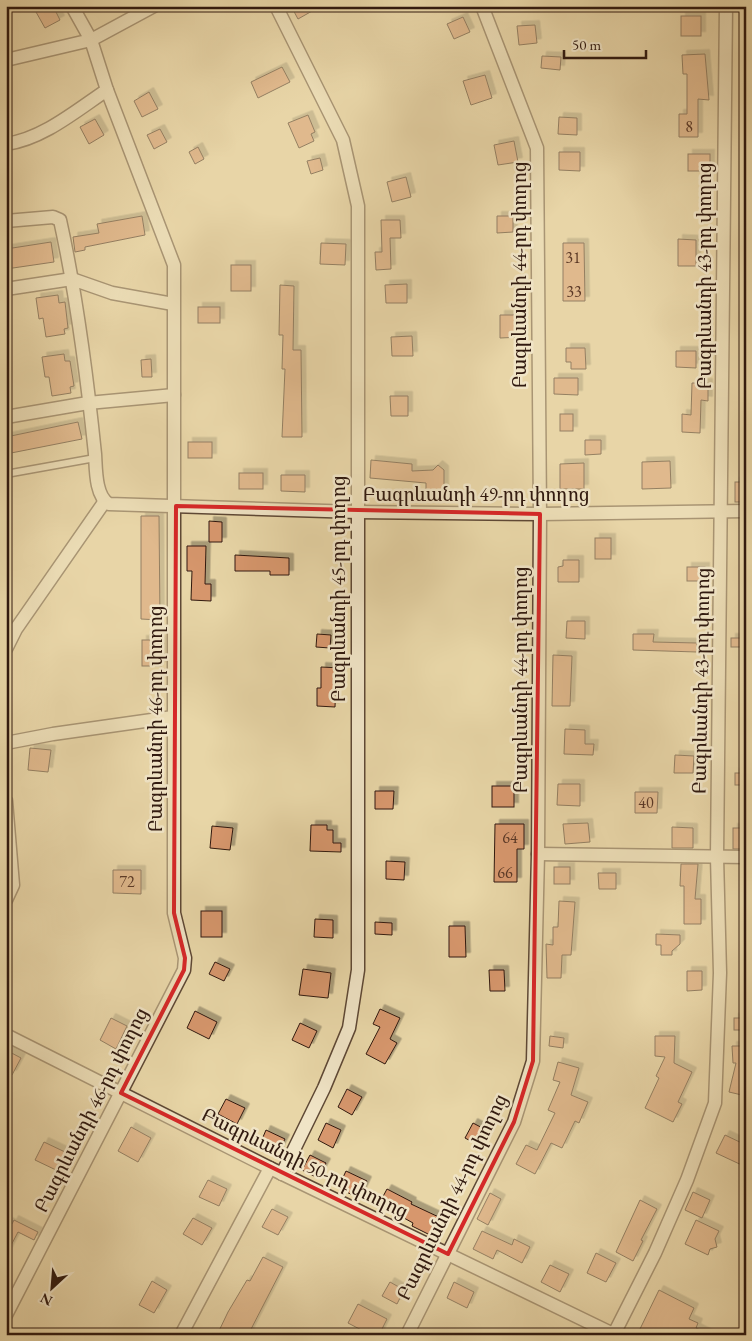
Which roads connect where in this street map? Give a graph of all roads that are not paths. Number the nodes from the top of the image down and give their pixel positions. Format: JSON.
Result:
{"nodes":[{"id":1,"x":72,"y":6,"type":"edge"},
{"id":2,"x":154,"y":6,"type":"edge"},
{"id":3,"x":276,"y":6,"type":"edge"},
{"id":4,"x":482,"y":6,"type":"edge"},
{"id":5,"x":726,"y":6,"type":"edge"},
{"id":6,"x":91,"y":40,"type":"junction"},
{"id":7,"x":6,"y":60,"type":"edge"},
{"id":8,"x":107,"y":90,"type":"junction"},
{"id":9,"x":6,"y":144,"type":"edge"},
{"id":10,"x":6,"y":222,"type":"edge"},
{"id":11,"x":72,"y":279,"type":"junction"},
{"id":12,"x":6,"y":289,"type":"edge"},
{"id":13,"x":173,"y":304,"type":"junction"},
{"id":14,"x":174,"y":395,"type":"junction"},
{"id":15,"x":88,"y":403,"type":"junction"},
{"id":16,"x":6,"y":417,"type":"edge"},
{"id":17,"x":95,"y":458,"type":"junction"},
{"id":18,"x":6,"y":474,"type":"edge"},
{"id":19,"x":105,"y":501,"type":"junction"},
{"id":20,"x":176,"y":506,"type":"junction"},
{"id":21,"x":722,"y":510,"type":"junction"},
{"id":22,"x":746,"y":511,"type":"edge"},
{"id":23,"x":357,"y":512,"type":"junction"},
{"id":24,"x":540,"y":514,"type":"junction"},
{"id":25,"x":6,"y":649,"type":"edge"},
{"id":26,"x":173,"y":717,"type":"junction"},
{"id":27,"x":6,"y":743,"type":"edge"},
{"id":28,"x":6,"y":801,"type":"edge"},
{"id":29,"x":538,"y":854,"type":"junction"},
{"id":30,"x":717,"y":857,"type":"junction"},
{"id":31,"x":746,"y":857,"type":"edge"},
{"id":32,"x":6,"y":900,"type":"edge"},
{"id":33,"x":6,"y":1035,"type":"edge"},
{"id":34,"x":121,"y":1093,"type":"junction"},
{"id":35,"x":270,"y":1168,"type":"junction"},
{"id":36,"x":282,"y":1174,"type":"junction"},
{"id":37,"x":448,"y":1254,"type":"junction"},
{"id":38,"x":6,"y":1315,"type":"edge"},
{"id":39,"x":615,"y":1334,"type":"edge"},
{"id":40,"x":180,"y":1335,"type":"edge"},
{"id":41,"x":407,"y":1335,"type":"edge"}],
"edges":[{"from":1,"to":6,"type":"street"},
{"from":2,"to":6,"type":"street"},
{"from":3,"to":23,"type":"street","name":"Բագրևանդի 45-րդ փողոց"},
{"from":4,"to":24,"type":"street","name":"Բագրևանդի 44-րդ փողոց"},
{"from":5,"to":21,"type":"street","name":"Բագրևանդի 43-րդ փողոց"},
{"from":6,"to":7,"type":"street"},
{"from":6,"to":8,"type":"street","name":"Բագրևանդի 46-րդ փողոց"},
{"from":8,"to":9,"type":"street"},
{"from":8,"to":13,"type":"street","name":"Բագրևանդի 46-րդ փողոց"},
{"from":10,"to":11,"type":"street"},
{"from":11,"to":12,"type":"street"},
{"from":11,"to":13,"type":"street"},
{"from":11,"to":15,"type":"street"},
{"from":13,"to":14,"type":"street","name":"Բագրևանդի 46-րդ փողոց"},
{"from":14,"to":15,"type":"street"},
{"from":14,"to":20,"type":"street","name":"Բագրևանդի 46-րդ փողոց"},
{"from":15,"to":16,"type":"street"},
{"from":15,"to":17,"type":"street"},
{"from":17,"to":18,"type":"lane"},
{"from":17,"to":19,"type":"street"},
{"from":19,"to":20,"type":"street","name":"Բագրևանդի 49-րդ փողոց"},
{"from":19,"to":25,"type":"street"},
{"from":20,"to":23,"type":"street","name":"Բագրևանդի 49-րդ փողոց"},
{"from":20,"to":26,"type":"street","name":"Բագրևանդի 46-րդ փողոց"},
{"from":21,"to":22,"type":"street","name":"Բագրևանդի 49-րդ փողոց"},
{"from":21,"to":24,"type":"street","name":"Բագրևանդի 49-րդ փողոց"},
{"from":21,"to":30,"type":"street","name":"Բագրևանդի 43-րդ փողոց"},
{"from":23,"to":24,"type":"street","name":"Բագրևանդի 49-րդ փողոց"},
{"from":23,"to":36,"type":"street","name":"Բագրևանդի 45-րդ փողոց"},
{"from":24,"to":29,"type":"street","name":"Բագրևանդի 44-րդ փողոց"},
{"from":26,"to":27,"type":"street"},
{"from":26,"to":34,"type":"street","name":"Բագրևանդի 46-րդ փողոց"},
{"from":28,"to":32,"type":"street"},
{"from":29,"to":30,"type":"street"},
{"from":29,"to":37,"type":"street","name":"Բագրևանդի 44-րդ փողոց"},
{"from":30,"to":31,"type":"street"},
{"from":30,"to":39,"type":"street","name":"Բագրևանդի 43-րդ փողոց"},
{"from":33,"to":34,"type":"street","name":"Բագրևանդի 50-րդ փողոց"},
{"from":34,"to":35,"type":"street","name":"Բագրևանդի 50-րդ փողոց"},
{"from":34,"to":38,"type":"street","name":"Բագրևանդի 46-րդ փողոց"},
{"from":35,"to":36,"type":"street","name":"Բագրևանդի 50-րդ փողոց"},
{"from":35,"to":40,"type":"street"},
{"from":36,"to":37,"type":"street","name":"Բագրևանդի 50-րդ փողոց"},
{"from":37,"to":39,"type":"street","name":"Բագրևանդի 50-րդ փողոց"},
{"from":37,"to":41,"type":"street","name":"Բագրևանդի 44-րդ փողոց"}]}
